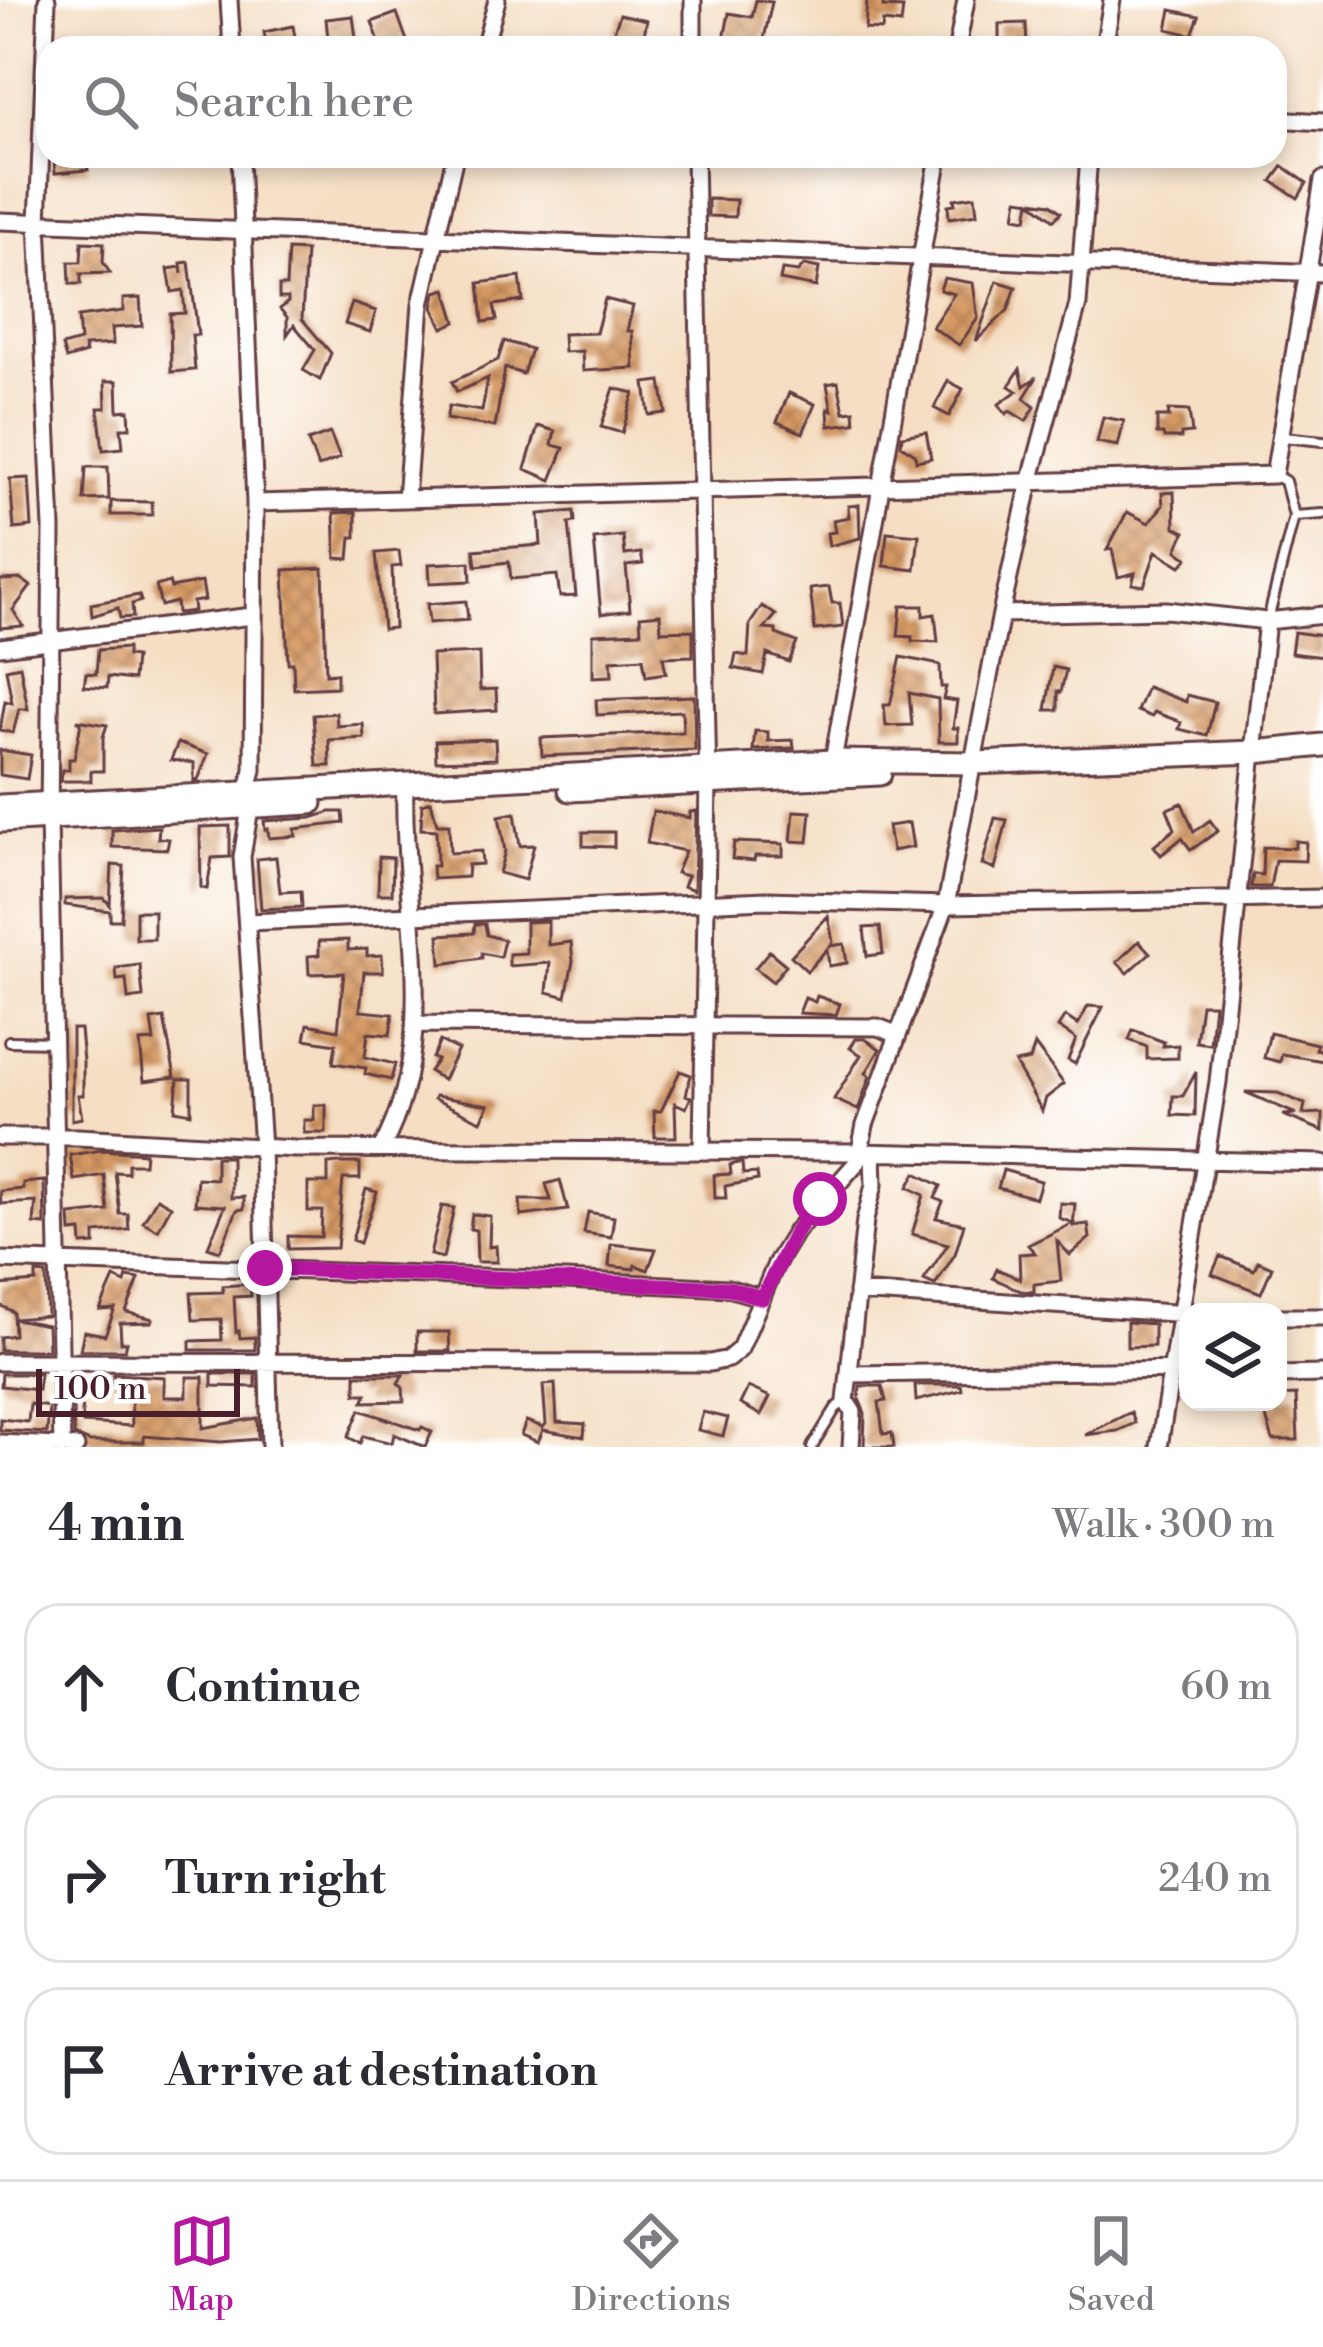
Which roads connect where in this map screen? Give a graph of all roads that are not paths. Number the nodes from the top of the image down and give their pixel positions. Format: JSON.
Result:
{"nodes":[{"id":1,"x":46,"y":0,"type":"edge"},
{"id":2,"x":229,"y":0,"type":"edge"},
{"id":3,"x":497,"y":0,"type":"edge"},
{"id":4,"x":693,"y":0,"type":"edge"},
{"id":5,"x":966,"y":0,"type":"edge"},
{"id":6,"x":1112,"y":0,"type":"edge"},
{"id":7,"x":45,"y":36,"type":"edge"},
{"id":8,"x":231,"y":36,"type":"edge"},
{"id":9,"x":487,"y":36,"type":"edge"},
{"id":10,"x":693,"y":36,"type":"edge"},
{"id":11,"x":959,"y":36,"type":"edge"},
{"id":12,"x":1106,"y":36,"type":"edge"},
{"id":13,"x":1287,"y":120,"type":"edge"},
{"id":14,"x":1323,"y":122,"type":"edge"},
{"id":15,"x":40,"y":168,"type":"edge"},
{"id":16,"x":241,"y":168,"type":"edge"},
{"id":17,"x":452,"y":168,"type":"edge"},
{"id":18,"x":695,"y":168,"type":"edge"},
{"id":19,"x":936,"y":168,"type":"edge"},
{"id":20,"x":1088,"y":168,"type":"edge"},
{"id":21,"x":1323,"y":180,"type":"edge"},
{"id":22,"x":0,"y":220,"type":"edge"},
{"id":23,"x":38,"y":222,"type":"junction"},
{"id":24,"x":244,"y":231,"type":"junction"},
{"id":25,"x":434,"y":239,"type":"junction"},
{"id":26,"x":696,"y":249,"type":"junction"},
{"id":27,"x":921,"y":259,"type":"junction"},
{"id":28,"x":1079,"y":266,"type":"junction"},
{"id":29,"x":1315,"y":274,"type":"edge"},
{"id":30,"x":1281,"y":436,"type":"junction"},
{"id":31,"x":1323,"y":441,"type":"edge"},
{"id":32,"x":1274,"y":475,"type":"junction"},
{"id":33,"x":1030,"y":482,"type":"junction"},
{"id":34,"x":881,"y":486,"type":"junction"},
{"id":35,"x":702,"y":492,"type":"junction"},
{"id":36,"x":406,"y":499,"type":"junction"},
{"id":37,"x":255,"y":503,"type":"junction"},
{"id":38,"x":1323,"y":514,"type":"edge"},
{"id":39,"x":1294,"y":516,"type":"junction"},
{"id":40,"x":1000,"y":614,"type":"junction"},
{"id":41,"x":1323,"y":615,"type":"edge"},
{"id":42,"x":252,"y":616,"type":"junction"},
{"id":43,"x":1267,"y":621,"type":"junction"},
{"id":44,"x":52,"y":642,"type":"junction"},
{"id":45,"x":0,"y":647,"type":"edge"},
{"id":46,"x":1323,"y":745,"type":"edge"},
{"id":47,"x":1255,"y":758,"type":"junction"},
{"id":48,"x":1323,"y":760,"type":"edge"},
{"id":49,"x":833,"y":761,"type":"junction"},
{"id":50,"x":973,"y":766,"type":"junction"},
{"id":51,"x":708,"y":776,"type":"junction"},
{"id":52,"x":405,"y":790,"type":"junction"},
{"id":53,"x":249,"y":800,"type":"junction"},
{"id":54,"x":0,"y":806,"type":"edge"},
{"id":55,"x":49,"y":810,"type":"junction"},
{"id":56,"x":0,"y":821,"type":"edge"},
{"id":57,"x":1323,"y":898,"type":"edge"},
{"id":58,"x":1235,"y":901,"type":"junction"},
{"id":59,"x":707,"y":902,"type":"junction"},
{"id":60,"x":946,"y":905,"type":"junction"},
{"id":61,"x":411,"y":915,"type":"junction"},
{"id":62,"x":248,"y":922,"type":"junction"},
{"id":63,"x":417,"y":1024,"type":"junction"},
{"id":64,"x":704,"y":1028,"type":"junction"},
{"id":65,"x":898,"y":1035,"type":"junction"},
{"id":66,"x":9,"y":1041,"type":"dead end"},
{"id":67,"x":55,"y":1042,"type":"junction"},
{"id":68,"x":0,"y":1137,"type":"edge"},
{"id":69,"x":56,"y":1137,"type":"junction"},
{"id":70,"x":262,"y":1147,"type":"junction"},
{"id":71,"x":381,"y":1149,"type":"junction"},
{"id":72,"x":702,"y":1151,"type":"junction"},
{"id":73,"x":865,"y":1153,"type":"junction"},
{"id":74,"x":1205,"y":1160,"type":"junction"},
{"id":75,"x":1323,"y":1163,"type":"edge"},
{"id":76,"x":0,"y":1261,"type":"edge"},
{"id":77,"x":59,"y":1262,"type":"junction"},
{"id":78,"x":265,"y":1268,"type":"junction"},
{"id":79,"x":857,"y":1292,"type":"junction"},
{"id":80,"x":762,"y":1298,"type":"junction"},
{"id":81,"x":1186,"y":1303,"type":"edge"},
{"id":82,"x":1179,"y":1314,"type":"edge"},
{"id":83,"x":1287,"y":1317,"type":"edge"},
{"id":84,"x":1323,"y":1317,"type":"edge"},
{"id":85,"x":0,"y":1362,"type":"edge"},
{"id":86,"x":61,"y":1363,"type":"junction"},
{"id":87,"x":268,"y":1363,"type":"junction"},
{"id":88,"x":1179,"y":1370,"type":"edge"},
{"id":89,"x":849,"y":1374,"type":"junction"},
{"id":90,"x":1179,"y":1374,"type":"edge"},
{"id":91,"x":1323,"y":1374,"type":"edge"},
{"id":92,"x":1287,"y":1375,"type":"edge"},
{"id":93,"x":846,"y":1401,"type":"junction"},
{"id":94,"x":0,"y":1443,"type":"edge"},
{"id":95,"x":62,"y":1447,"type":"edge"},
{"id":96,"x":76,"y":1447,"type":"edge"},
{"id":97,"x":270,"y":1447,"type":"edge"},
{"id":98,"x":812,"y":1447,"type":"edge"},
{"id":99,"x":851,"y":1447,"type":"edge"},
{"id":100,"x":1159,"y":1447,"type":"edge"}],
"edges":[{"from":1,"to":7,"type":"street"},
{"from":2,"to":8,"type":"street"},
{"from":3,"to":9,"type":"street"},
{"from":4,"to":10,"type":"street"},
{"from":5,"to":11,"type":"street"},
{"from":6,"to":12,"type":"street"},
{"from":13,"to":14,"type":"street"},
{"from":15,"to":23,"type":"street"},
{"from":16,"to":24,"type":"street"},
{"from":17,"to":25,"type":"street"},
{"from":18,"to":26,"type":"street"},
{"from":19,"to":27,"type":"street"},
{"from":20,"to":28,"type":"street"},
{"from":21,"to":29,"type":"street"},
{"from":22,"to":23,"type":"street"},
{"from":23,"to":24,"type":"street"},
{"from":23,"to":44,"type":"street"},
{"from":24,"to":25,"type":"street"},
{"from":24,"to":37,"type":"street"},
{"from":25,"to":26,"type":"street"},
{"from":25,"to":36,"type":"street"},
{"from":26,"to":27,"type":"street"},
{"from":26,"to":35,"type":"street"},
{"from":27,"to":28,"type":"street"},
{"from":27,"to":34,"type":"street"},
{"from":28,"to":29,"type":"street"},
{"from":28,"to":33,"type":"street"},
{"from":29,"to":30,"type":"street"},
{"from":30,"to":31,"type":"lane"},
{"from":30,"to":32,"type":"street"},
{"from":32,"to":33,"type":"street"},
{"from":32,"to":39,"type":"lane"},
{"from":33,"to":34,"type":"street"},
{"from":33,"to":40,"type":"street"},
{"from":34,"to":35,"type":"street"},
{"from":34,"to":49,"type":"street"},
{"from":35,"to":36,"type":"street"},
{"from":35,"to":51,"type":"street"},
{"from":36,"to":37,"type":"street"},
{"from":37,"to":42,"type":"street"},
{"from":38,"to":39,"type":"lane"},
{"from":39,"to":43,"type":"lane"},
{"from":40,"to":43,"type":"street"},
{"from":40,"to":50,"type":"street"},
{"from":41,"to":43,"type":"street"},
{"from":42,"to":44,"type":"street"},
{"from":42,"to":53,"type":"street"},
{"from":43,"to":47,"type":"street"},
{"from":44,"to":45,"type":"street"},
{"from":44,"to":55,"type":"street"},
{"from":46,"to":47,"type":"street"},
{"from":47,"to":48,"type":"street"},
{"from":47,"to":50,"type":"street"},
{"from":47,"to":58,"type":"street"},
{"from":49,"to":50,"type":"street"},
{"from":49,"to":51,"type":"street"},
{"from":50,"to":51,"type":"street"},
{"from":50,"to":60,"type":"street"},
{"from":51,"to":52,"type":"street"},
{"from":51,"to":59,"type":"street"},
{"from":52,"to":53,"type":"street"},
{"from":52,"to":61,"type":"street"},
{"from":53,"to":55,"type":"street"},
{"from":53,"to":62,"type":"street"},
{"from":54,"to":55,"type":"street"},
{"from":55,"to":56,"type":"street"},
{"from":55,"to":67,"type":"street"},
{"from":57,"to":58,"type":"street"},
{"from":58,"to":60,"type":"street"},
{"from":58,"to":74,"type":"street"},
{"from":59,"to":60,"type":"street"},
{"from":59,"to":61,"type":"street"},
{"from":59,"to":64,"type":"street"},
{"from":60,"to":65,"type":"street"},
{"from":61,"to":62,"type":"street"},
{"from":61,"to":63,"type":"street"},
{"from":62,"to":70,"type":"street"},
{"from":63,"to":64,"type":"street"},
{"from":63,"to":71,"type":"street"},
{"from":64,"to":65,"type":"street"},
{"from":64,"to":72,"type":"street"},
{"from":65,"to":73,"type":"street"},
{"from":66,"to":67,"type":"lane"},
{"from":67,"to":69,"type":"street"},
{"from":68,"to":69,"type":"street"},
{"from":69,"to":70,"type":"street"},
{"from":69,"to":77,"type":"street"},
{"from":70,"to":71,"type":"street"},
{"from":70,"to":78,"type":"street"},
{"from":71,"to":72,"type":"street"},
{"from":72,"to":73,"type":"street"},
{"from":73,"to":74,"type":"street"},
{"from":73,"to":79,"type":"street"},
{"from":73,"to":80,"type":"street"},
{"from":74,"to":75,"type":"street"},
{"from":74,"to":81,"type":"street"},
{"from":76,"to":77,"type":"street"},
{"from":77,"to":78,"type":"street"},
{"from":77,"to":86,"type":"street"},
{"from":78,"to":80,"type":"street"},
{"from":78,"to":87,"type":"street"},
{"from":79,"to":82,"type":"street"},
{"from":79,"to":89,"type":"street"},
{"from":80,"to":87,"type":"street"},
{"from":83,"to":84,"type":"street"},
{"from":85,"to":86,"type":"street"},
{"from":86,"to":87,"type":"street"},
{"from":86,"to":95,"type":"street"},
{"from":87,"to":97,"type":"street"},
{"from":88,"to":89,"type":"street"},
{"from":89,"to":93,"type":"street"},
{"from":90,"to":100,"type":"street"},
{"from":91,"to":92,"type":"street"},
{"from":93,"to":98,"type":"lane"},
{"from":93,"to":99,"type":"street"},
{"from":94,"to":95,"type":"street"},
{"from":95,"to":96,"type":"street"}]}
